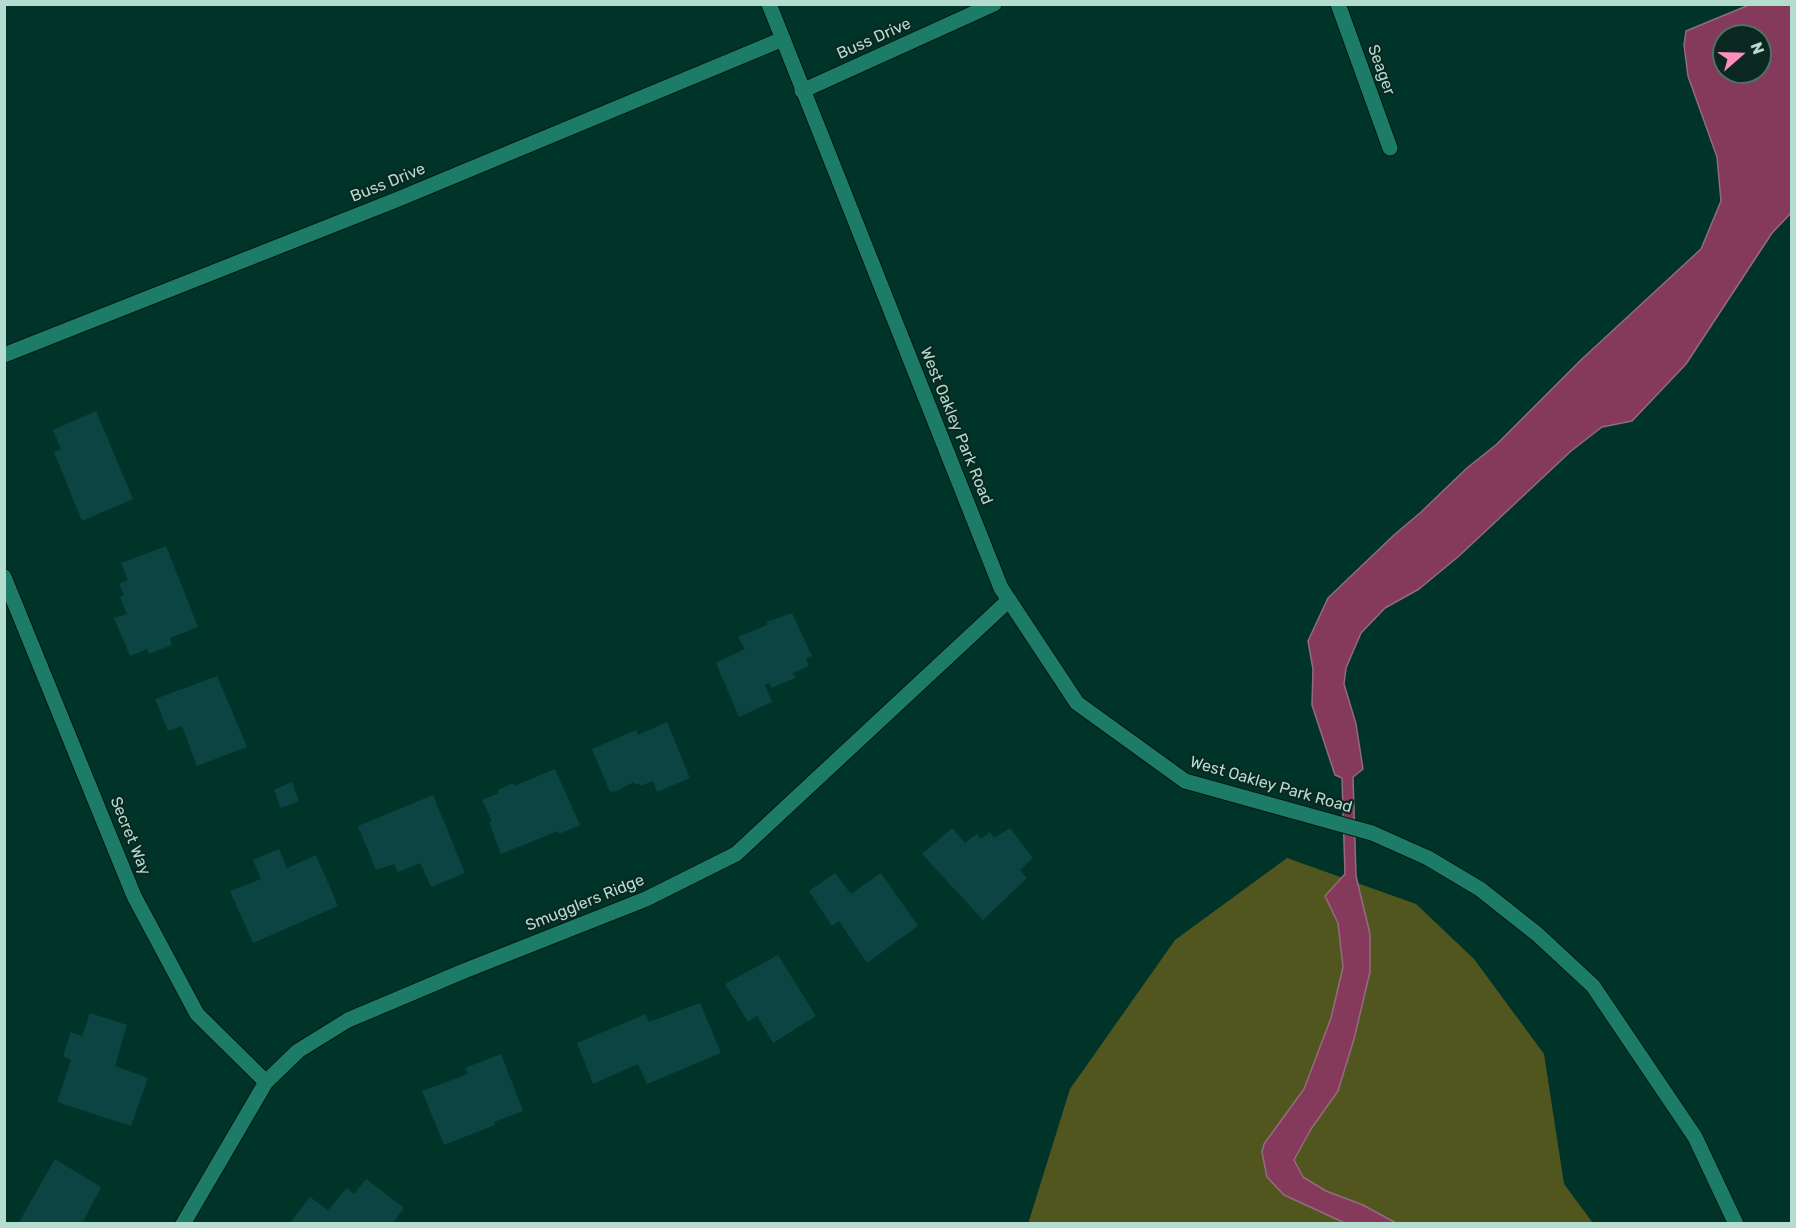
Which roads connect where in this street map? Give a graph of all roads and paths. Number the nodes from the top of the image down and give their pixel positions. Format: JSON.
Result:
{"nodes":[{"id":1,"x":769,"y":4,"type":"edge"},
{"id":2,"x":994,"y":4,"type":"edge"},
{"id":3,"x":1338,"y":4,"type":"edge"},
{"id":4,"x":783,"y":39,"type":"junction"},
{"id":5,"x":802,"y":91,"type":"junction"},
{"id":6,"x":1390,"y":148,"type":"dead end"},
{"id":7,"x":4,"y":355,"type":"edge"},
{"id":8,"x":4,"y":577,"type":"edge"},
{"id":9,"x":1008,"y":600,"type":"junction"},
{"id":10,"x":266,"y":1082,"type":"junction"},
{"id":11,"x":183,"y":1224,"type":"edge"},
{"id":12,"x":1736,"y":1224,"type":"edge"}],
"edges":[{"from":1,"to":4,"type":"street","name":"West Oakley Park Road"},
{"from":2,"to":5,"type":"street","name":"Buss Drive"},
{"from":3,"to":6,"type":"street","name":"Seager"},
{"from":4,"to":5,"type":"street","name":"West Oakley Park Road"},
{"from":4,"to":7,"type":"street","name":"Buss Drive"},
{"from":5,"to":9,"type":"street","name":"West Oakley Park Road"},
{"from":8,"to":10,"type":"street","name":"Secret Way"},
{"from":9,"to":10,"type":"street","name":"Smugglers Ridge"},
{"from":9,"to":12,"type":"street","name":"West Oakley Park Road"},
{"from":10,"to":11,"type":"street","name":"Smugglers Ridge"}]}
